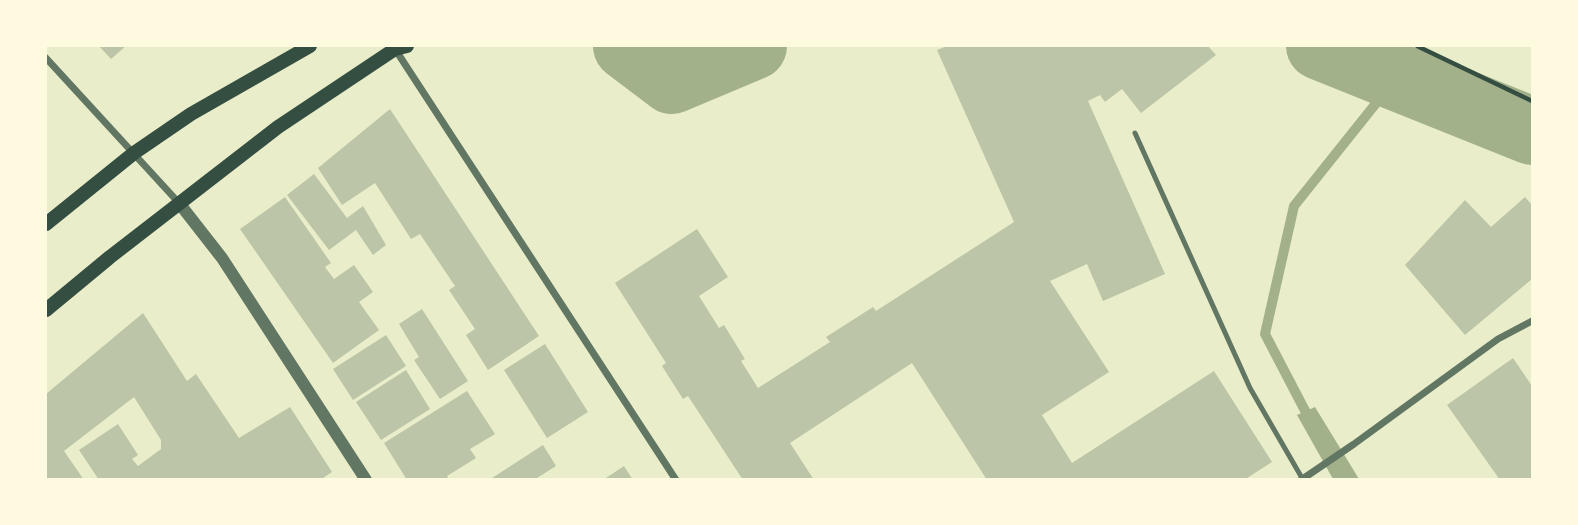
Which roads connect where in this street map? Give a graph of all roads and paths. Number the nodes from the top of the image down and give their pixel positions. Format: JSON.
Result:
{"nodes":[{"id":1,"x":310,"y":46,"type":"edge"},
{"id":2,"x":1417,"y":46,"type":"edge"},
{"id":3,"x":401,"y":47,"type":"edge"},
{"id":4,"x":46,"y":58,"type":"edge"},
{"id":5,"x":1532,"y":101,"type":"edge"},
{"id":6,"x":1135,"y":133,"type":"dead end"},
{"id":7,"x":134,"y":153,"type":"junction"},
{"id":8,"x":179,"y":203,"type":"junction"},
{"id":9,"x":46,"y":224,"type":"edge"},
{"id":10,"x":46,"y":310,"type":"edge"},
{"id":11,"x":1530,"y":322,"type":"edge"},
{"id":12,"x":1532,"y":332,"type":"edge"},
{"id":13,"x":1301,"y":479,"type":"edge"},
{"id":14,"x":366,"y":480,"type":"edge"},
{"id":15,"x":676,"y":480,"type":"edge"}],
"edges":[{"from":1,"to":7,"type":"main road"},
{"from":2,"to":5,"type":"path"},
{"from":3,"to":8,"type":"main road"},
{"from":3,"to":15,"type":"street"},
{"from":4,"to":7,"type":"street"},
{"from":6,"to":13,"type":"lane"},
{"from":7,"to":8,"type":"street"},
{"from":7,"to":9,"type":"main road"},
{"from":8,"to":10,"type":"main road"},
{"from":8,"to":14,"type":"street"},
{"from":11,"to":12,"type":"street"},
{"from":11,"to":13,"type":"street"}]}
